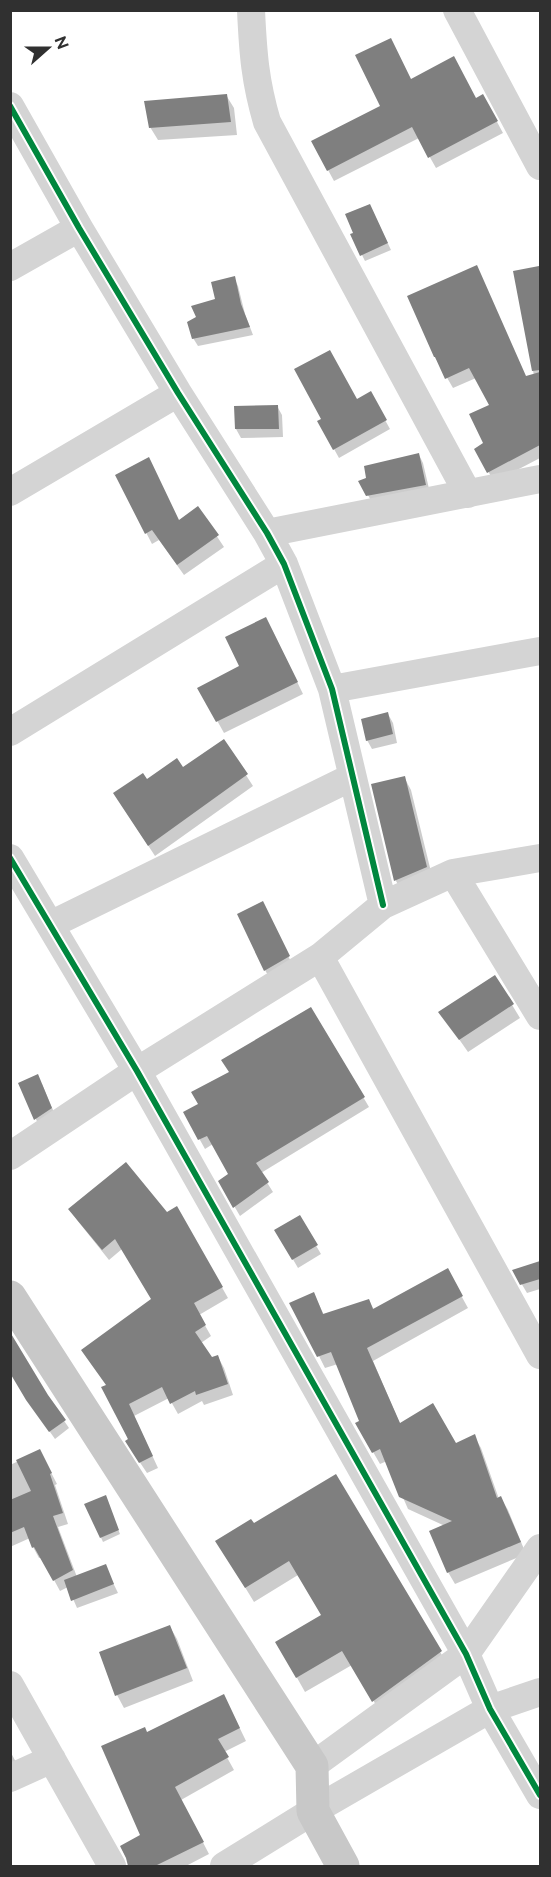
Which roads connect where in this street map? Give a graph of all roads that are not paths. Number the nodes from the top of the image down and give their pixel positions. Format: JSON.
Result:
{"nodes":[{"id":1,"x":251,"y":10,"type":"edge"},
{"id":2,"x":457,"y":10,"type":"edge"},
{"id":3,"x":10,"y":106,"type":"edge"},
{"id":4,"x":536,"y":151,"type":"edge"},
{"id":5,"x":79,"y":228,"type":"junction"},
{"id":6,"x":10,"y":267,"type":"edge"},
{"id":7,"x":178,"y":393,"type":"junction"},
{"id":8,"x":540,"y":479,"type":"edge"},
{"id":9,"x":10,"y":492,"type":"edge"},
{"id":10,"x":468,"y":494,"type":"junction"},
{"id":11,"x":267,"y":533,"type":"junction"},
{"id":12,"x":284,"y":564,"type":"junction"},
{"id":13,"x":540,"y":651,"type":"edge"},
{"id":14,"x":332,"y":689,"type":"junction"},
{"id":15,"x":10,"y":732,"type":"edge"},
{"id":16,"x":352,"y":777,"type":"junction"},
{"id":17,"x":10,"y":858,"type":"edge"},
{"id":18,"x":540,"y":858,"type":"edge"},
{"id":19,"x":453,"y":873,"type":"junction"},
{"id":20,"x":383,"y":904,"type":"junction"},
{"id":21,"x":50,"y":925,"type":"junction"},
{"id":22,"x":321,"y":957,"type":"junction"},
{"id":23,"x":540,"y":1016,"type":"edge"},
{"id":24,"x":136,"y":1071,"type":"junction"},
{"id":25,"x":10,"y":1156,"type":"edge"},
{"id":26,"x":10,"y":1297,"type":"edge"},
{"id":27,"x":540,"y":1355,"type":"edge"},
{"id":28,"x":540,"y":1548,"type":"edge"},
{"id":29,"x":465,"y":1654,"type":"junction"},
{"id":30,"x":10,"y":1685,"type":"edge"},
{"id":31,"x":540,"y":1692,"type":"edge"},
{"id":32,"x":490,"y":1709,"type":"junction"},
{"id":33,"x":52,"y":1759,"type":"junction"},
{"id":34,"x":312,"y":1766,"type":"junction"},
{"id":35,"x":10,"y":1778,"type":"edge"},
{"id":36,"x":540,"y":1795,"type":"edge"},
{"id":37,"x":313,"y":1811,"type":"junction"},
{"id":38,"x":112,"y":1866,"type":"edge"},
{"id":39,"x":224,"y":1866,"type":"edge"},
{"id":40,"x":343,"y":1866,"type":"edge"}],
"edges":[{"from":1,"to":10,"type":"street"},
{"from":2,"to":4,"type":"street"},
{"from":3,"to":5,"type":"street"},
{"from":5,"to":6,"type":"street"},
{"from":5,"to":7,"type":"street"},
{"from":7,"to":9,"type":"street"},
{"from":7,"to":11,"type":"street"},
{"from":8,"to":10,"type":"street"},
{"from":10,"to":11,"type":"street"},
{"from":11,"to":12,"type":"street"},
{"from":12,"to":14,"type":"street"},
{"from":12,"to":15,"type":"street"},
{"from":13,"to":14,"type":"street"},
{"from":14,"to":16,"type":"street"},
{"from":16,"to":20,"type":"street"},
{"from":16,"to":21,"type":"street"},
{"from":17,"to":21,"type":"street"},
{"from":18,"to":19,"type":"street"},
{"from":19,"to":20,"type":"street"},
{"from":19,"to":23,"type":"street"},
{"from":20,"to":22,"type":"street"},
{"from":21,"to":24,"type":"street"},
{"from":22,"to":24,"type":"street"},
{"from":22,"to":27,"type":"street"},
{"from":24,"to":25,"type":"street"},
{"from":24,"to":29,"type":"street"},
{"from":26,"to":34,"type":"main road"},
{"from":28,"to":29,"type":"street"},
{"from":29,"to":32,"type":"street"},
{"from":29,"to":34,"type":"street"},
{"from":30,"to":33,"type":"street"},
{"from":31,"to":32,"type":"street"},
{"from":32,"to":36,"type":"street"},
{"from":32,"to":37,"type":"street"},
{"from":33,"to":35,"type":"street"},
{"from":33,"to":38,"type":"street"},
{"from":34,"to":37,"type":"main road"},
{"from":37,"to":39,"type":"street"},
{"from":37,"to":40,"type":"main road"}]}
